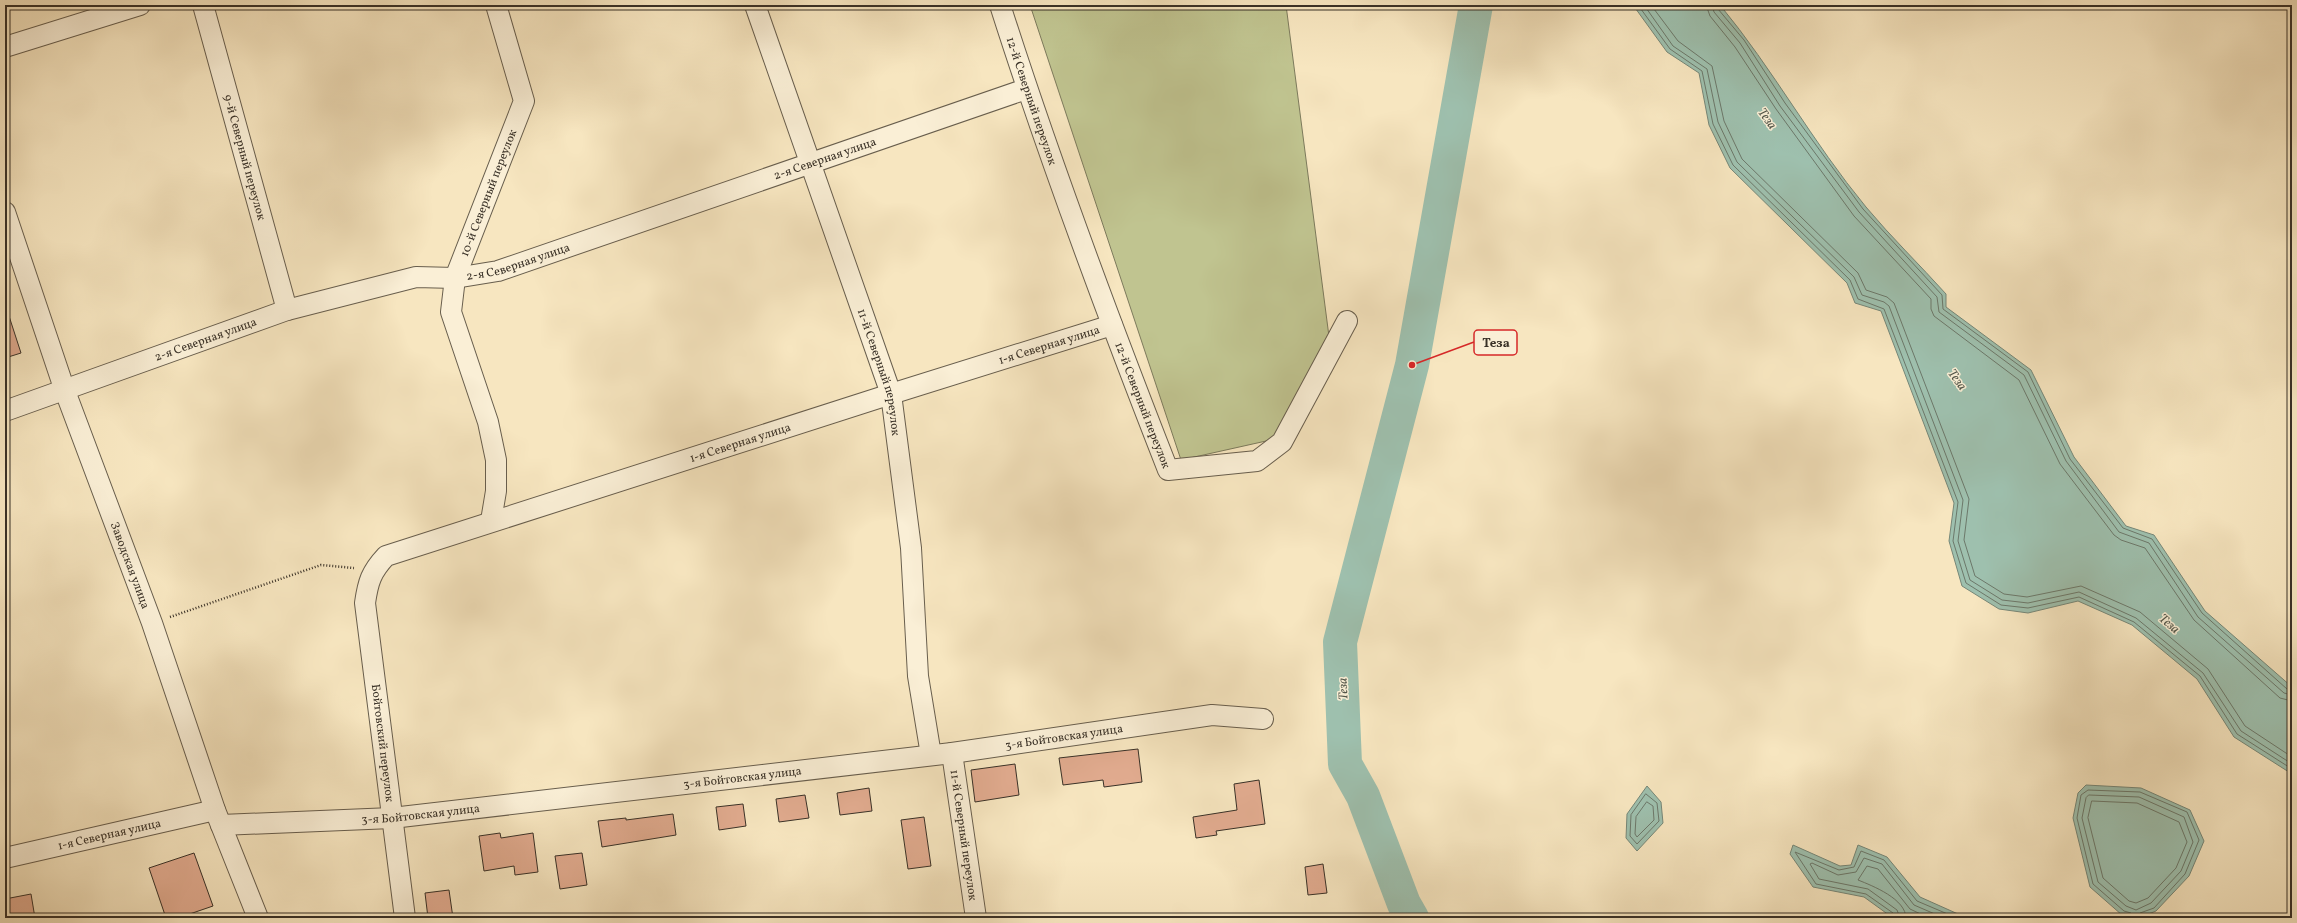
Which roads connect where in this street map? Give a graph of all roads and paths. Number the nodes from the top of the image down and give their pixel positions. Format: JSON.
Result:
{"nodes":[{"id":1,"x":140,"y":5,"type":"edge"},
{"id":2,"x":202,"y":5,"type":"edge"},
{"id":3,"x":496,"y":5,"type":"edge"},
{"id":4,"x":755,"y":5,"type":"edge"},
{"id":5,"x":1000,"y":5,"type":"edge"},
{"id":6,"x":5,"y":47,"type":"edge"},
{"id":7,"x":1026,"y":89,"type":"junction"},
{"id":8,"x":809,"y":164,"type":"junction"},
{"id":9,"x":5,"y":212,"type":"edge"},
{"id":10,"x":455,"y":278,"type":"junction"},
{"id":11,"x":287,"y":310,"type":"junction"},
{"id":12,"x":1347,"y":321,"type":"dead end"},
{"id":13,"x":1112,"y":325,"type":"junction"},
{"id":14,"x":65,"y":391,"type":"junction"},
{"id":15,"x":890,"y":394,"type":"junction"},
{"id":16,"x":5,"y":411,"type":"edge"},
{"id":17,"x":491,"y":521,"type":"junction"},
{"id":18,"x":374,"y":569,"type":"junction"},
{"id":19,"x":152,"y":623,"type":"junction"},
{"id":20,"x":1263,"y":719,"type":"dead end"},
{"id":21,"x":952,"y":752,"type":"junction"},
{"id":22,"x":931,"y":755,"type":"junction"},
{"id":23,"x":218,"y":818,"type":"junction"},
{"id":24,"x":392,"y":818,"type":"junction"},
{"id":25,"x":7,"y":852,"type":"edge"},
{"id":26,"x":258,"y":918,"type":"edge"},
{"id":27,"x":405,"y":918,"type":"edge"},
{"id":28,"x":976,"y":918,"type":"edge"}],
"edges":[{"from":1,"to":6,"type":"street"},
{"from":2,"to":11,"type":"street","name":"9-й Северный переулок"},
{"from":3,"to":10,"type":"street","name":"10-й Северный переулок"},
{"from":4,"to":8,"type":"street","name":"11-й Северный переулок"},
{"from":5,"to":7,"type":"street","name":"12-й Северный переулок"},
{"from":7,"to":8,"type":"street","name":"2-я Северная улица"},
{"from":7,"to":13,"type":"street","name":"12-й Северный переулок"},
{"from":8,"to":10,"type":"street","name":"2-я Северная улица"},
{"from":8,"to":15,"type":"street","name":"11-й Северный переулок"},
{"from":9,"to":14,"type":"street","name":"Заводская улица"},
{"from":10,"to":11,"type":"street","name":"2-я Северная улица"},
{"from":10,"to":17,"type":"street","name":"10-й Северный переулок"},
{"from":11,"to":14,"type":"street","name":"2-я Северная улица"},
{"from":12,"to":13,"type":"street","name":"12-й Северный переулок"},
{"from":13,"to":15,"type":"street","name":"1-я Северная улица"},
{"from":14,"to":16,"type":"street","name":"2-я Северная улица"},
{"from":14,"to":19,"type":"street","name":"Заводская улица"},
{"from":15,"to":17,"type":"street","name":"1-я Северная улица"},
{"from":15,"to":22,"type":"street","name":"11-й Северный переулок"},
{"from":17,"to":18,"type":"street","name":"1-я Северная улица"},
{"from":18,"to":19,"type":"path"},
{"from":18,"to":24,"type":"street","name":"Бойтовский переулок"},
{"from":19,"to":23,"type":"street","name":"Заводская улица"},
{"from":20,"to":21,"type":"street","name":"3-я Бойтовская улица"},
{"from":21,"to":22,"type":"street","name":"3-я Бойтовская улица"},
{"from":21,"to":28,"type":"street","name":"11-й Северный переулок"},
{"from":22,"to":24,"type":"street","name":"3-я Бойтовская улица"},
{"from":23,"to":24,"type":"street","name":"3-я Бойтовская улица"},
{"from":23,"to":25,"type":"street","name":"1-я Северная улица"},
{"from":23,"to":26,"type":"street","name":"Заводская улица"},
{"from":24,"to":27,"type":"street","name":"Бойтовский переулок"}]}
